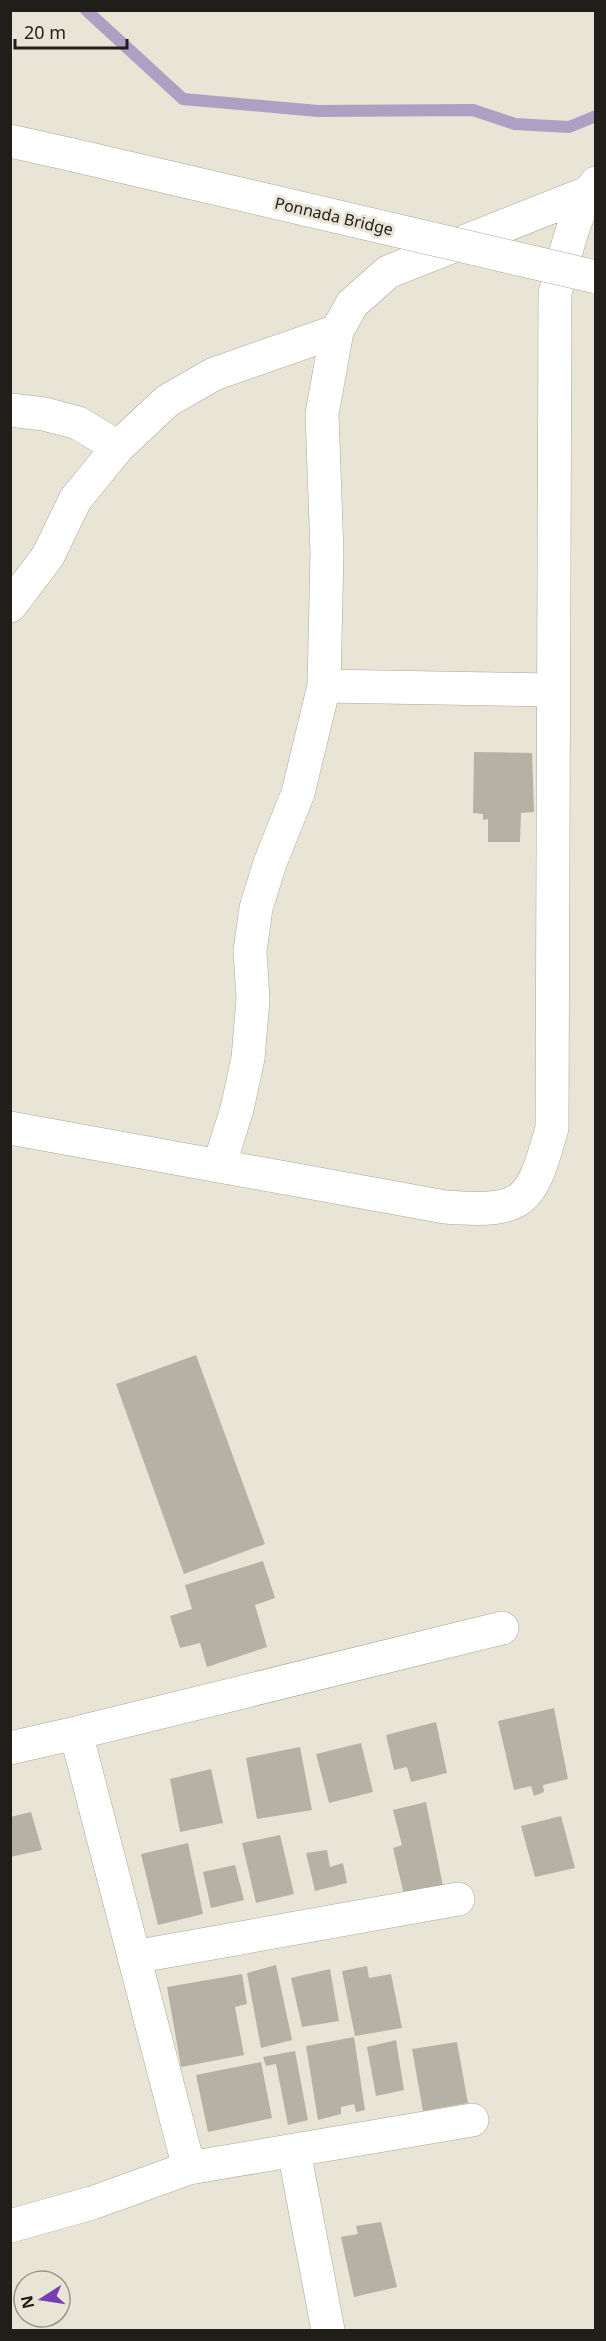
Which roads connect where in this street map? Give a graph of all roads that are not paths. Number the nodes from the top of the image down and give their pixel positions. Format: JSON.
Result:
{"nodes":[{"id":1,"x":10,"y":141,"type":"edge"},
{"id":2,"x":591,"y":188,"type":"edge"},
{"id":3,"x":596,"y":277,"type":"edge"},
{"id":4,"x":337,"y":331,"type":"junction"},
{"id":5,"x":10,"y":410,"type":"edge"},
{"id":6,"x":118,"y":447,"type":"junction"},
{"id":7,"x":10,"y":606,"type":"edge"},
{"id":8,"x":324,"y":686,"type":"junction"},
{"id":9,"x":553,"y":690,"type":"junction"},
{"id":10,"x":10,"y":1128,"type":"edge"},
{"id":11,"x":219,"y":1166,"type":"junction"},
{"id":12,"x":502,"y":1628,"type":"dead end"},
{"id":13,"x":76,"y":1733,"type":"junction"},
{"id":14,"x":10,"y":1748,"type":"edge"},
{"id":15,"x":458,"y":1899,"type":"dead end"},
{"id":16,"x":134,"y":1956,"type":"junction"},
{"id":17,"x":472,"y":2120,"type":"dead end"},
{"id":18,"x":294,"y":2151,"type":"junction"},
{"id":19,"x":189,"y":2168,"type":"junction"},
{"id":20,"x":10,"y":2226,"type":"edge"},
{"id":21,"x":328,"y":2331,"type":"edge"}],
"edges":[{"from":1,"to":3,"type":"street","name":"Ponnada Bridge","bridge":true},
{"from":2,"to":4,"type":"street"},
{"from":2,"to":9,"type":"street"},
{"from":4,"to":6,"type":"street"},
{"from":4,"to":8,"type":"street"},
{"from":5,"to":6,"type":"street"},
{"from":6,"to":7,"type":"street"},
{"from":8,"to":9,"type":"street"},
{"from":8,"to":11,"type":"street"},
{"from":9,"to":11,"type":"street"},
{"from":10,"to":11,"type":"street"},
{"from":12,"to":13,"type":"street"},
{"from":13,"to":14,"type":"street"},
{"from":13,"to":16,"type":"street"},
{"from":15,"to":16,"type":"street"},
{"from":16,"to":19,"type":"street"},
{"from":17,"to":18,"type":"street"},
{"from":18,"to":19,"type":"street"},
{"from":18,"to":21,"type":"street"},
{"from":19,"to":20,"type":"street"}]}
